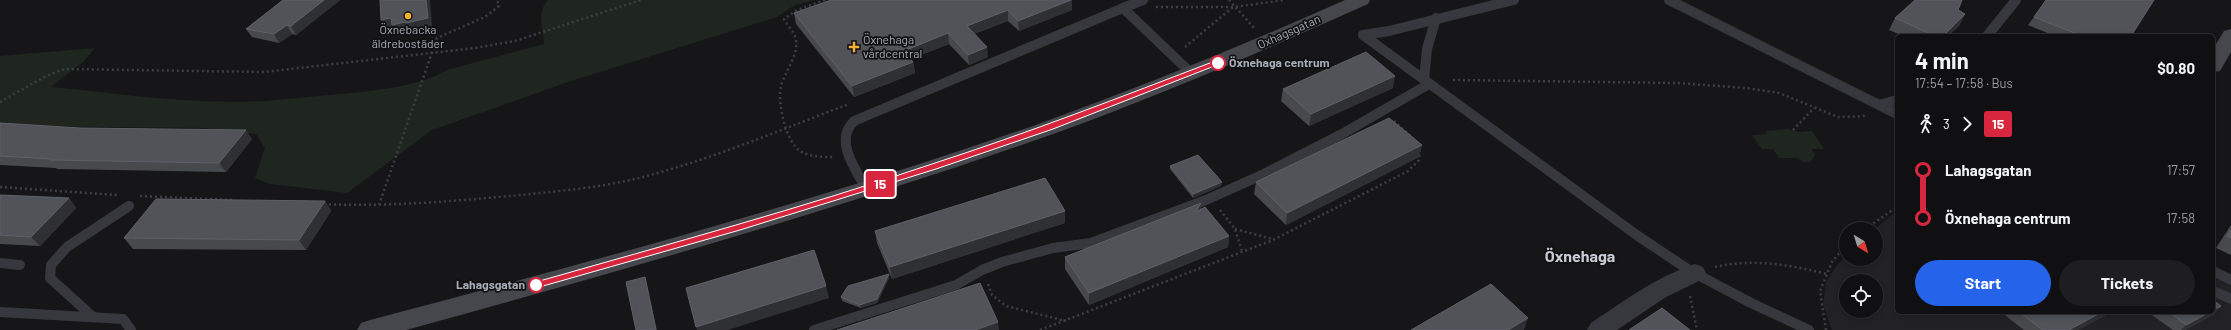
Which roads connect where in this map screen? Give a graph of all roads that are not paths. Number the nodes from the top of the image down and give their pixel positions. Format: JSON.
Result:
{"nodes":[{"id":1,"x":1142,"y":0,"type":"edge"},
{"id":2,"x":1361,"y":0,"type":"edge"},
{"id":3,"x":1514,"y":0,"type":"edge"},
{"id":4,"x":1669,"y":0,"type":"edge"},
{"id":5,"x":2016,"y":0,"type":"edge"},
{"id":6,"x":1127,"y":7,"type":"junction"},
{"id":7,"x":1436,"y":18,"type":"junction"},
{"id":8,"x":1989,"y":34,"type":"edge"},
{"id":9,"x":2231,"y":35,"type":"edge"},
{"id":10,"x":2215,"y":63,"type":"edge"},
{"id":11,"x":1191,"y":73,"type":"junction"},
{"id":12,"x":1426,"y":82,"type":"junction"},
{"id":13,"x":1895,"y":101,"type":"edge"},
{"id":14,"x":1881,"y":106,"type":"junction"},
{"id":15,"x":1895,"y":113,"type":"edge"},
{"id":16,"x":866,"y":188,"type":"junction"},
{"id":17,"x":129,"y":206,"type":"dead end"},
{"id":18,"x":0,"y":263,"type":"edge"},
{"id":19,"x":20,"y":265,"type":"dead end"},
{"id":20,"x":2215,"y":272,"type":"edge"},
{"id":21,"x":1691,"y":274,"type":"junction"},
{"id":22,"x":2231,"y":280,"type":"edge"},
{"id":23,"x":2215,"y":292,"type":"edge"},
{"id":24,"x":2231,"y":299,"type":"edge"},
{"id":25,"x":0,"y":312,"type":"edge"},
{"id":26,"x":93,"y":317,"type":"junction"},
{"id":27,"x":131,"y":330,"type":"edge"},
{"id":28,"x":370,"y":330,"type":"edge"},
{"id":29,"x":814,"y":330,"type":"edge"},
{"id":30,"x":1599,"y":330,"type":"edge"},
{"id":31,"x":1809,"y":330,"type":"edge"}],
"edges":[{"from":1,"to":6,"type":"lane"},
{"from":2,"to":11,"type":"street","name":"Oxhagsgatan"},
{"from":3,"to":7,"type":"lane"},
{"from":4,"to":14,"type":"lane"},
{"from":5,"to":8,"type":"lane"},
{"from":6,"to":11,"type":"lane"},
{"from":6,"to":16,"type":"lane"},
{"from":7,"to":12,"type":"lane"},
{"from":7,"to":12,"type":"lane"},
{"from":9,"to":10,"type":"street"},
{"from":11,"to":16,"type":"street","name":"Oxhagsgatan"},
{"from":12,"to":21,"type":"lane"},
{"from":12,"to":29,"type":"lane"},
{"from":13,"to":14,"type":"lane"},
{"from":14,"to":15,"type":"lane"},
{"from":16,"to":28,"type":"street","name":"Oxhagsgatan"},
{"from":17,"to":26,"type":"lane"},
{"from":18,"to":19,"type":"lane"},
{"from":20,"to":22,"type":"lane"},
{"from":21,"to":30,"type":"street"},
{"from":21,"to":31,"type":"lane"},
{"from":23,"to":24,"type":"lane"},
{"from":25,"to":26,"type":"lane"},
{"from":26,"to":27,"type":"lane"}]}
